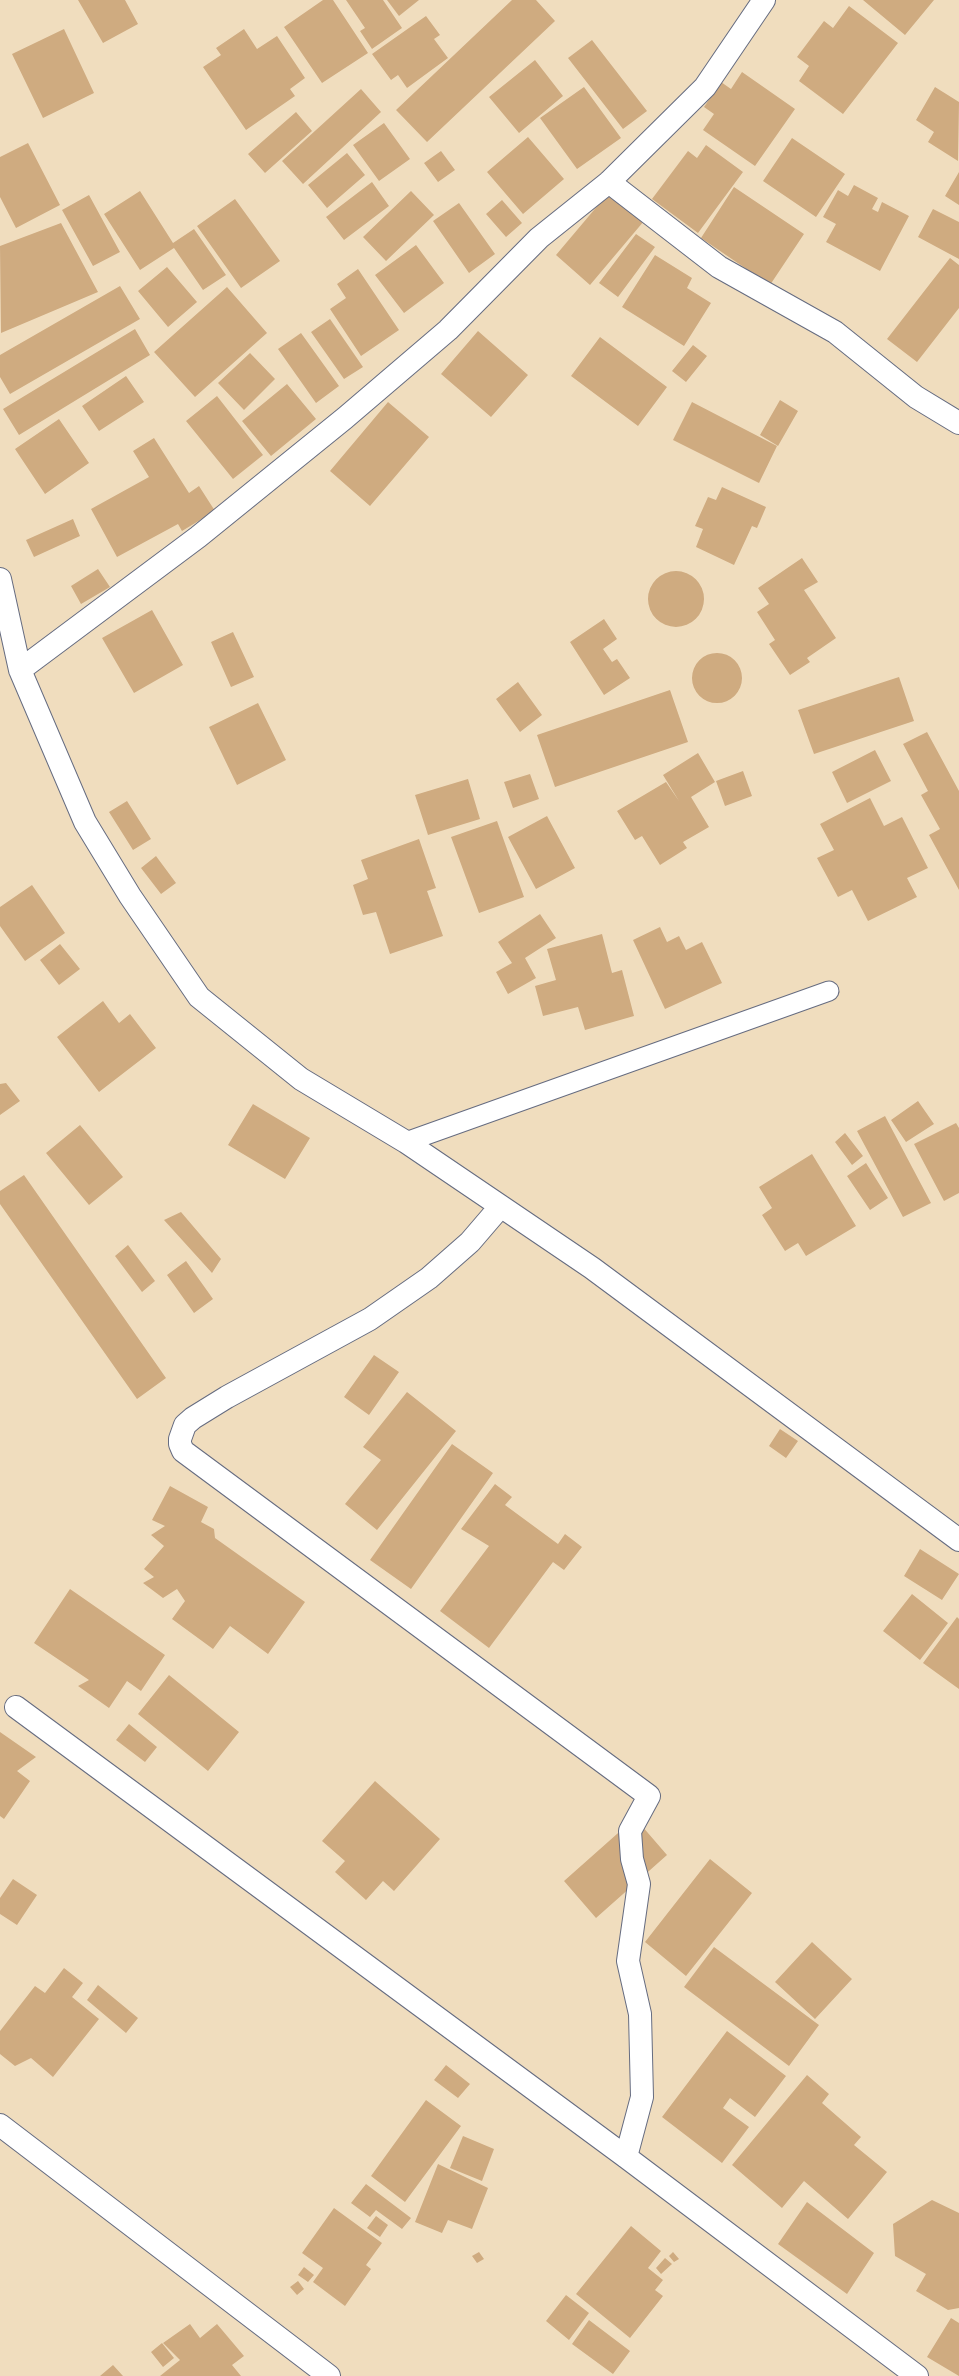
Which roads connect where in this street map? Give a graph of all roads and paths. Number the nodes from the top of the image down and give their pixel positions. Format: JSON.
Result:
{"nodes":[{"id":1,"x":764,"y":0,"type":"edge"},
{"id":2,"x":609,"y":182,"type":"junction"},
{"id":3,"x":959,"y":423,"type":"edge"},
{"id":4,"x":0,"y":579,"type":"edge"},
{"id":5,"x":20,"y":670,"type":"junction"},
{"id":6,"x":829,"y":991,"type":"dead end"},
{"id":7,"x":406,"y":1142,"type":"junction"},
{"id":8,"x":500,"y":1207,"type":"junction"},
{"id":9,"x":959,"y":1540,"type":"edge"},
{"id":10,"x":16,"y":1707,"type":"dead end"},
{"id":11,"x":0,"y":2125,"type":"edge"},
{"id":12,"x":626,"y":2157,"type":"junction"},
{"id":13,"x":329,"y":2376,"type":"edge"},
{"id":14,"x":917,"y":2376,"type":"edge"}],
"edges":[{"from":1,"to":2,"type":"street"},
{"from":2,"to":3,"type":"street"},
{"from":2,"to":5,"type":"street"},
{"from":4,"to":5,"type":"street"},
{"from":5,"to":7,"type":"street"},
{"from":6,"to":7,"type":"lane"},
{"from":7,"to":8,"type":"street"},
{"from":8,"to":9,"type":"street"},
{"from":8,"to":12,"type":"street"},
{"from":10,"to":12,"type":"street"},
{"from":11,"to":13,"type":"street"},
{"from":12,"to":14,"type":"street"}]}
